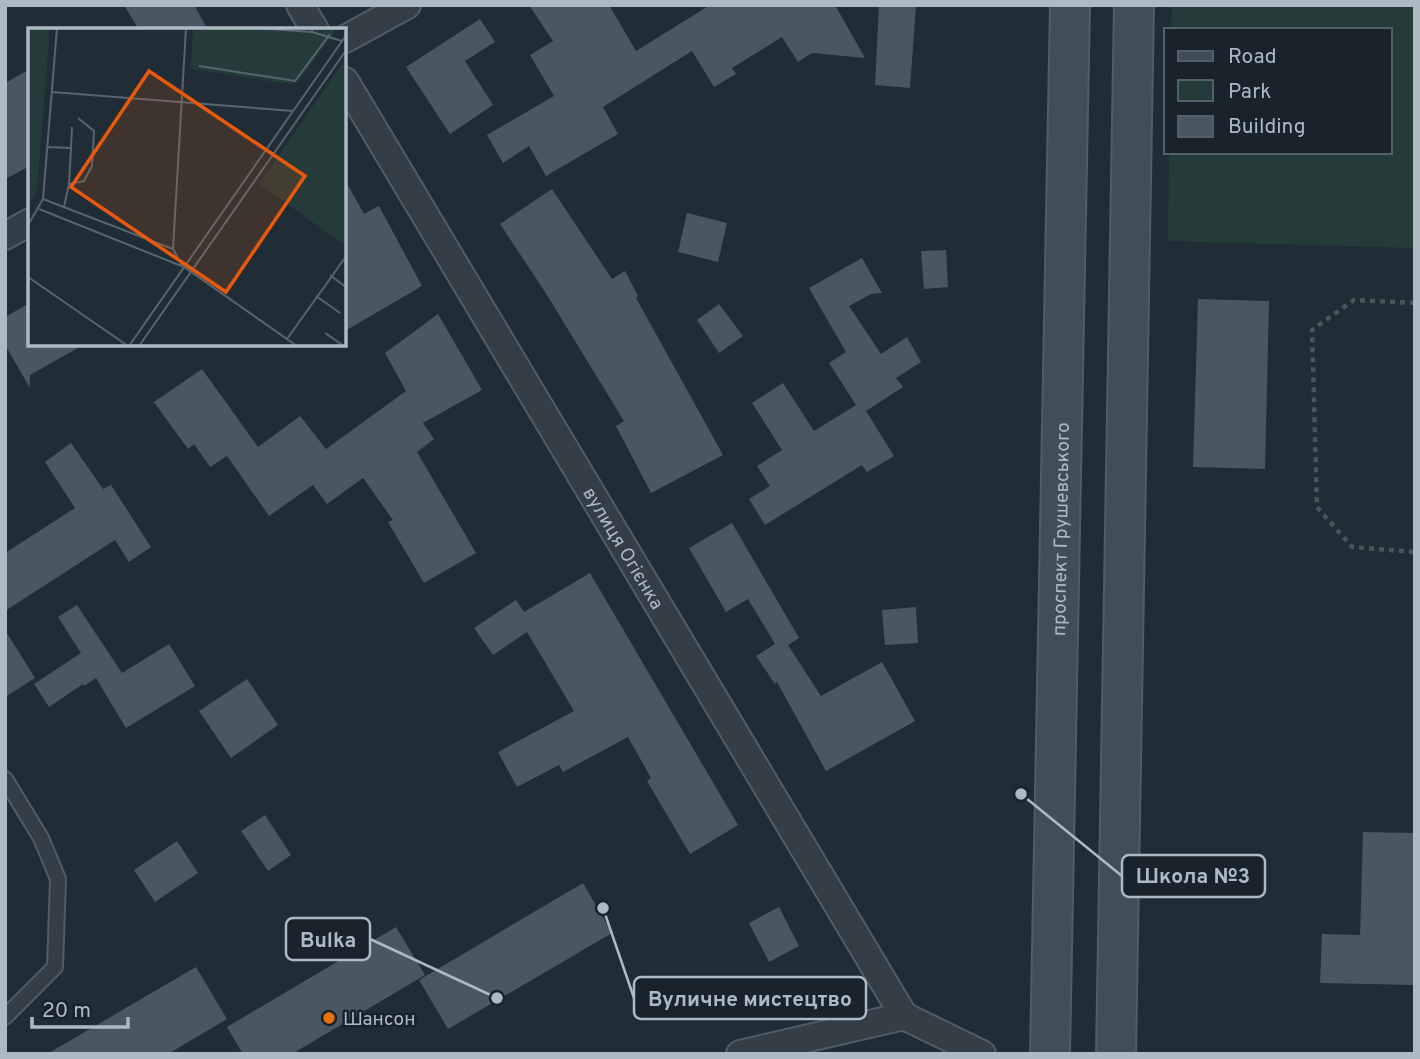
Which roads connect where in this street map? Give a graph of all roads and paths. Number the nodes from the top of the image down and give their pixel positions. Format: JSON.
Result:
{"nodes":[{"id":1,"x":300,"y":5,"type":"edge"},
{"id":2,"x":407,"y":5,"type":"edge"},
{"id":3,"x":1070,"y":5,"type":"edge"},
{"id":4,"x":1134,"y":5,"type":"edge"},
{"id":5,"x":313,"y":28,"type":"edge"},
{"id":6,"x":346,"y":38,"type":"edge"},
{"id":7,"x":346,"y":83,"type":"edge"},
{"id":8,"x":28,"y":223,"type":"edge"},
{"id":9,"x":5,"y":236,"type":"edge"},
{"id":10,"x":1415,"y":303,"type":"edge"},
{"id":11,"x":1415,"y":552,"type":"edge"},
{"id":12,"x":5,"y":779,"type":"edge"},
{"id":13,"x":904,"y":1016,"type":"junction"},
{"id":14,"x":5,"y":1017,"type":"edge"},
{"id":15,"x":740,"y":1054,"type":"edge"},
{"id":16,"x":982,"y":1054,"type":"edge"},
{"id":17,"x":1050,"y":1054,"type":"edge"},
{"id":18,"x":1116,"y":1054,"type":"edge"}],
"edges":[{"from":1,"to":5,"type":"street"},
{"from":2,"to":6,"type":"street"},
{"from":3,"to":17,"type":"main road","name":"проспект Грушевського"},
{"from":4,"to":18,"type":"main road"},
{"from":7,"to":13,"type":"street","name":"вулиця Огієнка"},
{"from":8,"to":9,"type":"street"},
{"from":10,"to":11,"type":"path"},
{"from":12,"to":14,"type":"lane"},
{"from":13,"to":15,"type":"street"},
{"from":13,"to":16,"type":"street"}]}
